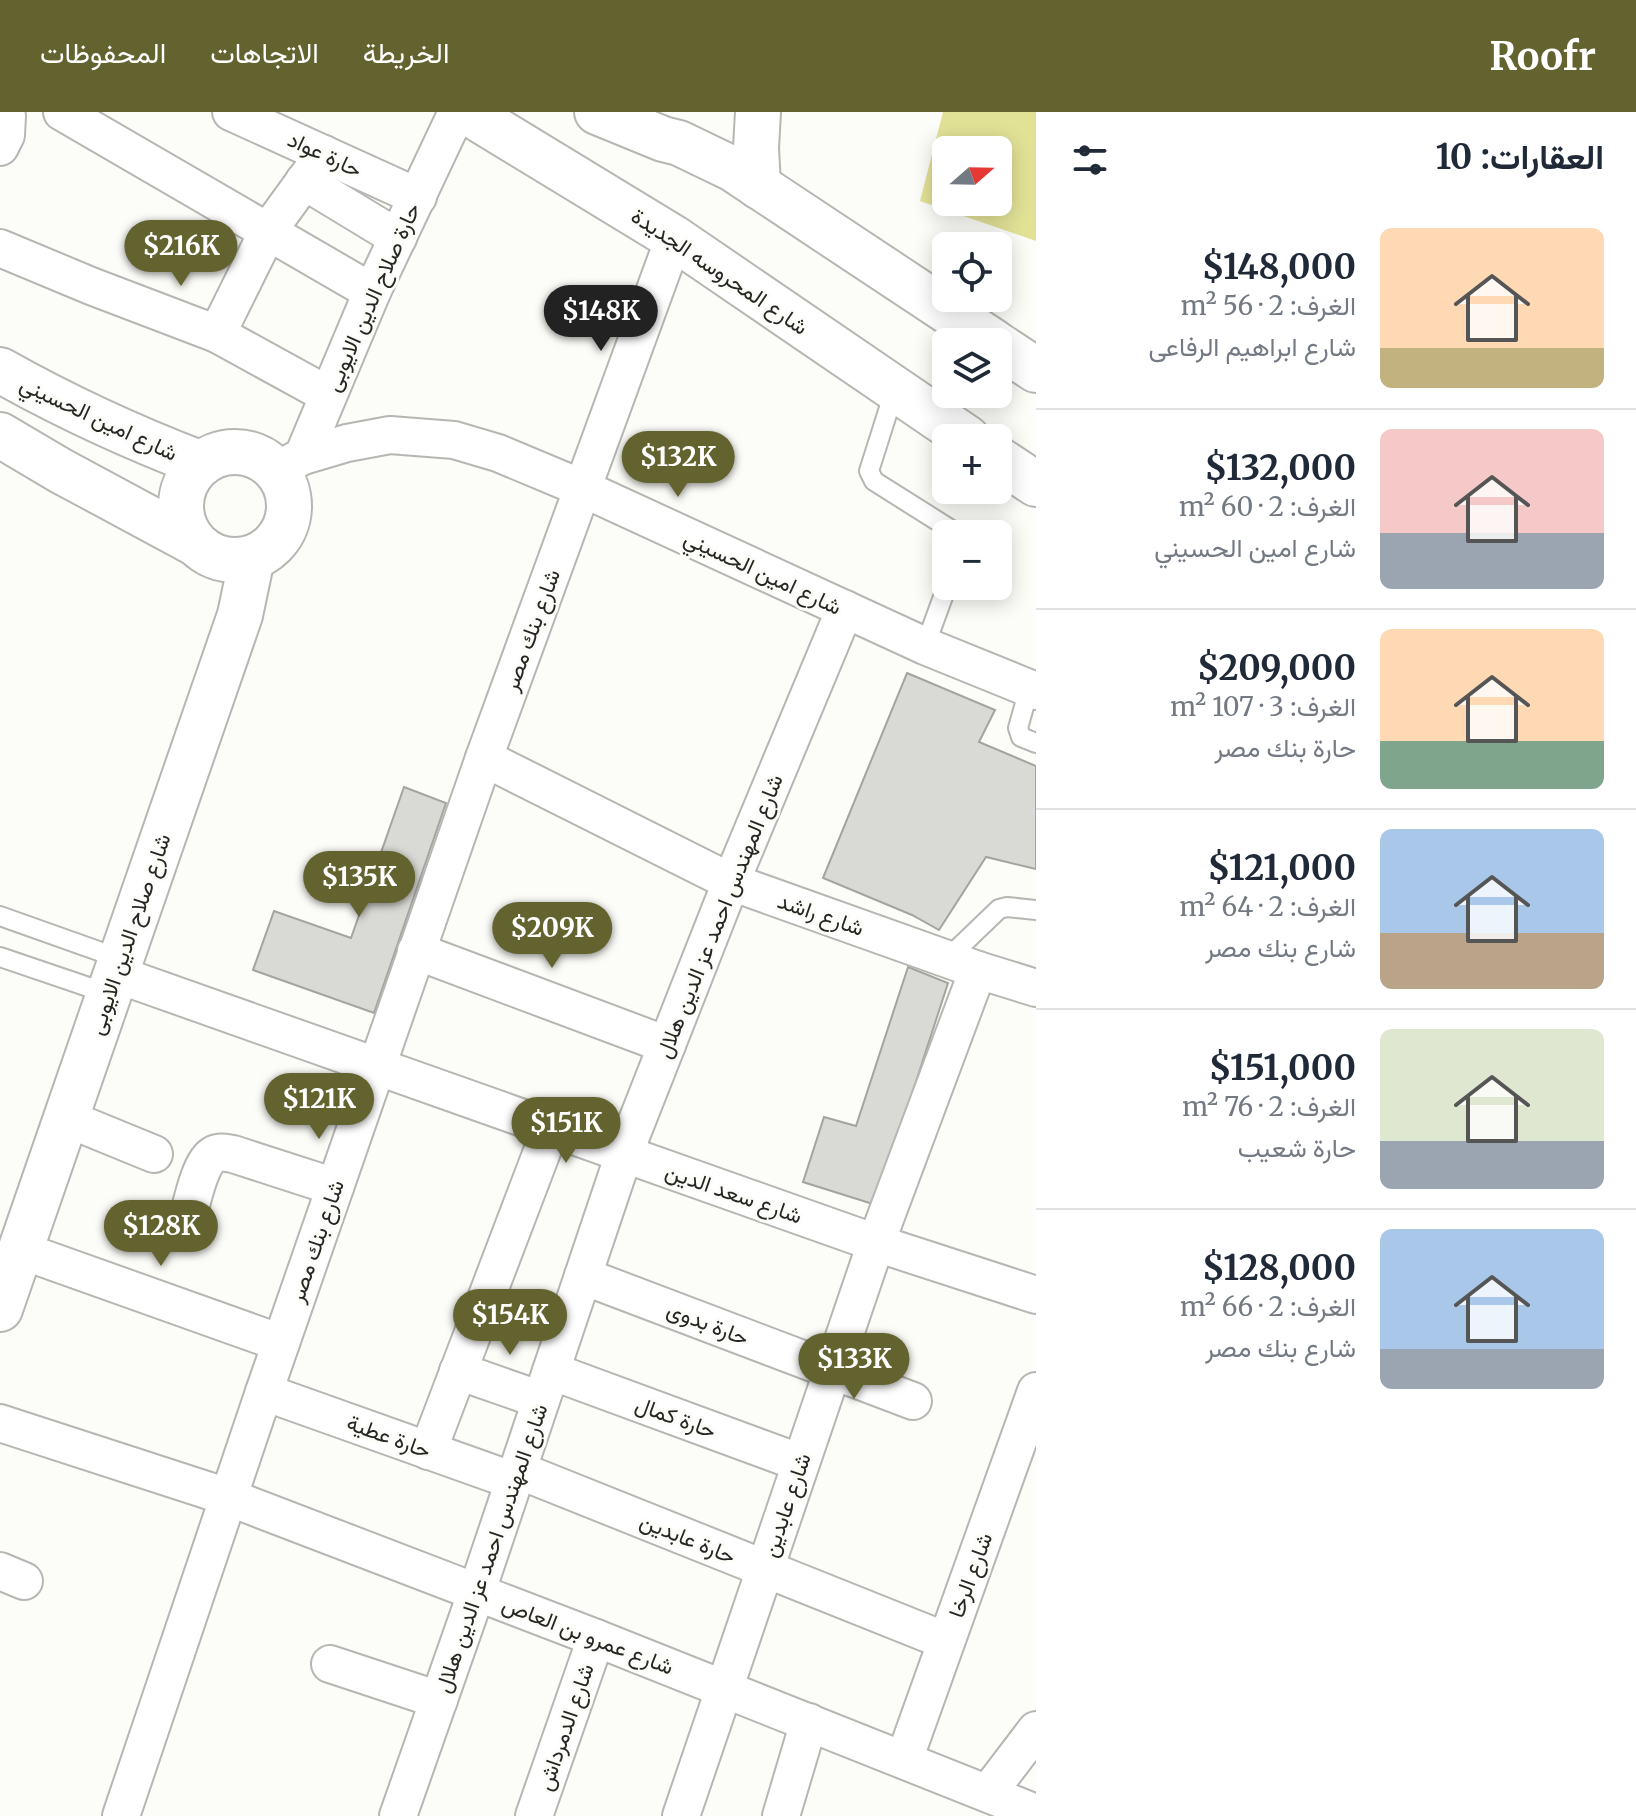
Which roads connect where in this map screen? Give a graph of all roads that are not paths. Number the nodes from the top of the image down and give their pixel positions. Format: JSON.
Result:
{"nodes":[{"id":1,"x":62,"y":112,"type":"edge"},
{"id":2,"x":231,"y":112,"type":"edge"},
{"id":3,"x":457,"y":112,"type":"edge"},
{"id":4,"x":597,"y":112,"type":"edge"},
{"id":5,"x":758,"y":112,"type":"edge"},
{"id":6,"x":495,"y":119,"type":"edge"},
{"id":7,"x":676,"y":126,"type":"edge"},
{"id":8,"x":314,"y":167,"type":"junction"},
{"id":9,"x":758,"y":186,"type":"junction"},
{"id":10,"x":418,"y":197,"type":"junction"},
{"id":11,"x":268,"y":231,"type":"junction"},
{"id":12,"x":398,"y":238,"type":"junction"},
{"id":13,"x":674,"y":238,"type":"junction"},
{"id":14,"x":0,"y":248,"type":"edge"},
{"id":15,"x":372,"y":292,"type":"junction"},
{"id":16,"x":973,"y":328,"type":"edge"},
{"id":17,"x":217,"y":334,"type":"junction"},
{"id":18,"x":1012,"y":354,"type":"edge"},
{"id":19,"x":0,"y":370,"type":"edge"},
{"id":20,"x":1036,"y":370,"type":"edge"},
{"id":21,"x":895,"y":389,"type":"junction"},
{"id":22,"x":328,"y":395,"type":"junction"},
{"id":23,"x":946,"y":424,"type":"edge"},
{"id":24,"x":0,"y":435,"type":"edge"},
{"id":25,"x":199,"y":463,"type":"junction"},
{"id":26,"x":290,"y":463,"type":"junction"},
{"id":27,"x":1012,"y":468,"type":"edge"},
{"id":28,"x":1036,"y":484,"type":"edge"},
{"id":29,"x":584,"y":489,"type":"junction"},
{"id":30,"x":937,"y":520,"type":"edge"},
{"id":31,"x":193,"y":542,"type":"junction"},
{"id":32,"x":252,"y":558,"type":"junction"},
{"id":33,"x":942,"y":600,"type":"edge"},
{"id":34,"x":845,"y":609,"type":"junction"},
{"id":35,"x":925,"y":646,"type":"junction"},
{"id":36,"x":1032,"y":690,"type":"edge"},
{"id":37,"x":1036,"y":743,"type":"edge"},
{"id":38,"x":484,"y":758,"type":"junction"},
{"id":39,"x":731,"y":882,"type":"junction"},
{"id":40,"x":1036,"y":910,"type":"edge"},
{"id":41,"x":0,"y":916,"type":"edge"},
{"id":42,"x":416,"y":951,"type":"junction"},
{"id":43,"x":0,"y":957,"type":"edge"},
{"id":44,"x":963,"y":964,"type":"junction"},
{"id":45,"x":115,"y":976,"type":"junction"},
{"id":46,"x":1036,"y":988,"type":"edge"},
{"id":47,"x":667,"y":1045,"type":"junction"},
{"id":48,"x":377,"y":1066,"type":"junction"},
{"id":49,"x":66,"y":1118,"type":"junction"},
{"id":50,"x":551,"y":1128,"type":"junction"},
{"id":51,"x":154,"y":1154,"type":"dead end"},
{"id":52,"x":624,"y":1154,"type":"junction"},
{"id":53,"x":335,"y":1187,"type":"junction"},
{"id":54,"x":185,"y":1228,"type":"dead end"},
{"id":55,"x":876,"y":1243,"type":"junction"},
{"id":56,"x":20,"y":1250,"type":"junction"},
{"id":57,"x":583,"y":1276,"type":"junction"},
{"id":58,"x":1036,"y":1295,"type":"edge"},
{"id":59,"x":0,"y":1309,"type":"edge"},
{"id":60,"x":281,"y":1343,"type":"junction"},
{"id":61,"x":832,"y":1370,"type":"junction"},
{"id":62,"x":458,"y":1371,"type":"junction"},
{"id":63,"x":546,"y":1385,"type":"junction"},
{"id":64,"x":1036,"y":1391,"type":"edge"},
{"id":65,"x":264,"y":1392,"type":"junction"},
{"id":66,"x":913,"y":1401,"type":"dead end"},
{"id":67,"x":0,"y":1423,"type":"edge"},
{"id":68,"x":428,"y":1451,"type":"junction"},
{"id":69,"x":801,"y":1463,"type":"junction"},
{"id":70,"x":516,"y":1476,"type":"junction"},
{"id":71,"x":228,"y":1497,"type":"junction"},
{"id":72,"x":765,"y":1568,"type":"junction"},
{"id":73,"x":477,"y":1591,"type":"junction"},
{"id":74,"x":596,"y":1638,"type":"junction"},
{"id":75,"x":946,"y":1641,"type":"junction"},
{"id":76,"x":330,"y":1664,"type":"dead end"},
{"id":77,"x":724,"y":1688,"type":"junction"},
{"id":78,"x":439,"y":1700,"type":"junction"},
{"id":79,"x":809,"y":1722,"type":"junction"},
{"id":80,"x":1036,"y":1730,"type":"edge"},
{"id":81,"x":904,"y":1760,"type":"junction"},
{"id":82,"x":988,"y":1793,"type":"junction"},
{"id":83,"x":1036,"y":1813,"type":"edge"},
{"id":84,"x":121,"y":1816,"type":"edge"},
{"id":85,"x":398,"y":1816,"type":"edge"},
{"id":86,"x":534,"y":1816,"type":"edge"},
{"id":87,"x":681,"y":1816,"type":"edge"},
{"id":88,"x":781,"y":1816,"type":"edge"}],
"edges":[{"from":1,"to":11,"type":"street"},
{"from":2,"to":8,"type":"street","name":"حارة عواد"},
{"from":3,"to":10,"type":"street","name":"حارة صلاح الدين الايوبى"},
{"from":4,"to":7,"type":"street"},
{"from":5,"to":9,"type":"street"},
{"from":6,"to":13,"type":"street","name":"شارع المحروسه الجديدة"},
{"from":7,"to":9,"type":"street"},
{"from":8,"to":10,"type":"street","name":"حارة عواد"},
{"from":8,"to":11,"type":"street"},
{"from":8,"to":12,"type":"street"},
{"from":9,"to":16,"type":"street"},
{"from":10,"to":12,"type":"street","name":"حارة صلاح الدين الايوبى"},
{"from":11,"to":15,"type":"street"},
{"from":11,"to":17,"type":"street"},
{"from":12,"to":15,"type":"street","name":"حارة صلاح الدين الايوبى"},
{"from":13,"to":21,"type":"street","name":"شارع المحروسه الجديدة"},
{"from":13,"to":29,"type":"street","name":"شارع بنك مصر"},
{"from":14,"to":17,"type":"street"},
{"from":15,"to":22,"type":"street","name":"حارة صلاح الدين الايوبى"},
{"from":17,"to":22,"type":"street"},
{"from":18,"to":20,"type":"street"},
{"from":19,"to":25,"type":"street","name":"شارع امين الحسيني"},
{"from":21,"to":23,"type":"street","name":"شارع المحروسه الجديدة"},
{"from":21,"to":30,"type":"lane"},
{"from":22,"to":26,"type":"street","name":"حارة صلاح الدين الايوبى"},
{"from":24,"to":31,"type":"street"},
{"from":25,"to":26,"type":"street"},
{"from":25,"to":31,"type":"street"},
{"from":26,"to":29,"type":"street","name":"شارع امين الحسيني"},
{"from":26,"to":32,"type":"street"},
{"from":27,"to":28,"type":"street"},
{"from":29,"to":34,"type":"street","name":"شارع امين الحسيني"},
{"from":29,"to":38,"type":"street","name":"شارع بنك مصر"},
{"from":31,"to":32,"type":"street"},
{"from":32,"to":45,"type":"street","name":"شارع صلاح الدين الايوبى"},
{"from":33,"to":35,"type":"lane"},
{"from":34,"to":35,"type":"street","name":"شارع امين الحسيني"},
{"from":34,"to":39,"type":"street","name":"شارع المهندس احمد عز الدين هلال"},
{"from":35,"to":36,"type":"street","name":"شارع امين الحسيني"},
{"from":36,"to":37,"type":"lane"},
{"from":38,"to":39,"type":"street","name":"شارع راشد"},
{"from":38,"to":42,"type":"street","name":"شارع بنك مصر"},
{"from":39,"to":44,"type":"street","name":"شارع راشد"},
{"from":39,"to":47,"type":"street","name":"شارع المهندس احمد عز الدين هلال"},
{"from":40,"to":44,"type":"lane"},
{"from":41,"to":45,"type":"lane"},
{"from":42,"to":47,"type":"street"},
{"from":42,"to":48,"type":"street","name":"شارع بنك مصر"},
{"from":43,"to":45,"type":"lane"},
{"from":44,"to":46,"type":"street","name":"شارع راشد"},
{"from":44,"to":55,"type":"street","name":"شارع عابدين"},
{"from":45,"to":48,"type":"street","name":"شارع سعد الدين"},
{"from":45,"to":49,"type":"street","name":"شارع صلاح الدين الايوبى"},
{"from":47,"to":52,"type":"street","name":"شارع المهندس احمد عز الدين هلال"},
{"from":48,"to":50,"type":"street","name":"شارع سعد الدين"},
{"from":48,"to":53,"type":"street","name":"شارع بنك مصر"},
{"from":49,"to":51,"type":"street"},
{"from":49,"to":56,"type":"street","name":"شارع صلاح الدين الايوبى"},
{"from":50,"to":52,"type":"street","name":"شارع سعد الدين"},
{"from":50,"to":62,"type":"street"},
{"from":52,"to":55,"type":"street","name":"شارع سعد الدين"},
{"from":52,"to":57,"type":"street","name":"شارع المهندس احمد عز الدين هلال"},
{"from":53,"to":54,"type":"street"},
{"from":53,"to":60,"type":"street","name":"شارع بنك مصر"},
{"from":55,"to":58,"type":"street","name":"شارع سعد الدين"},
{"from":55,"to":61,"type":"street","name":"شارع عابدين"},
{"from":56,"to":59,"type":"street","name":"شارع صلاح الدين الايوبى"},
{"from":56,"to":60,"type":"street"},
{"from":57,"to":61,"type":"street","name":"حارة بدوى"},
{"from":57,"to":63,"type":"street","name":"شارع المهندس احمد عز الدين هلال"},
{"from":60,"to":65,"type":"street","name":"شارع بنك مصر"},
{"from":61,"to":66,"type":"street","name":"حارة بدوى"},
{"from":61,"to":69,"type":"street","name":"شارع عابدين"},
{"from":62,"to":63,"type":"street","name":"حارة كمال"},
{"from":62,"to":68,"type":"street"},
{"from":63,"to":69,"type":"street","name":"حارة كمال"},
{"from":63,"to":70,"type":"street","name":"شارع المهندس احمد عز الدين هلال"},
{"from":64,"to":75,"type":"street","name":"شارع الرخا"},
{"from":65,"to":68,"type":"street","name":"حارة عطية"},
{"from":65,"to":71,"type":"street","name":"شارع بنك مصر"},
{"from":67,"to":71,"type":"street","name":"شارع عمرو بن العاص"},
{"from":68,"to":70,"type":"street","name":"حارة عطية"},
{"from":69,"to":72,"type":"street","name":"شارع عابدين"},
{"from":70,"to":72,"type":"street","name":"حارة عابدين"},
{"from":70,"to":73,"type":"street","name":"شارع المهندس احمد عز الدين هلال"},
{"from":71,"to":73,"type":"street","name":"شارع عمرو بن العاص"},
{"from":71,"to":84,"type":"street","name":"شارع بنك مصر"},
{"from":72,"to":75,"type":"street","name":"حارة عابدين"},
{"from":72,"to":77,"type":"street","name":"شارع عابدين"},
{"from":73,"to":74,"type":"street","name":"شارع عمرو بن العاص"},
{"from":73,"to":78,"type":"street","name":"شارع المهندس احمد عز الدين هلال"},
{"from":74,"to":77,"type":"street","name":"شارع عمرو بن العاص"},
{"from":74,"to":86,"type":"street","name":"شارع الدمرداش"},
{"from":75,"to":81,"type":"street","name":"شارع الرخا"},
{"from":76,"to":78,"type":"street"},
{"from":77,"to":79,"type":"street","name":"شارع عمرو بن العاص"},
{"from":77,"to":87,"type":"street","name":"شارع عابدين"},
{"from":78,"to":85,"type":"street","name":"شارع المهندس احمد عز الدين هلال"},
{"from":79,"to":81,"type":"street","name":"شارع عمرو بن العاص"},
{"from":79,"to":88,"type":"street"},
{"from":80,"to":82,"type":"street"},
{"from":81,"to":82,"type":"street","name":"شارع عمرو بن العاص"},
{"from":82,"to":83,"type":"street","name":"شارع عمرو بن العاص"}]}
